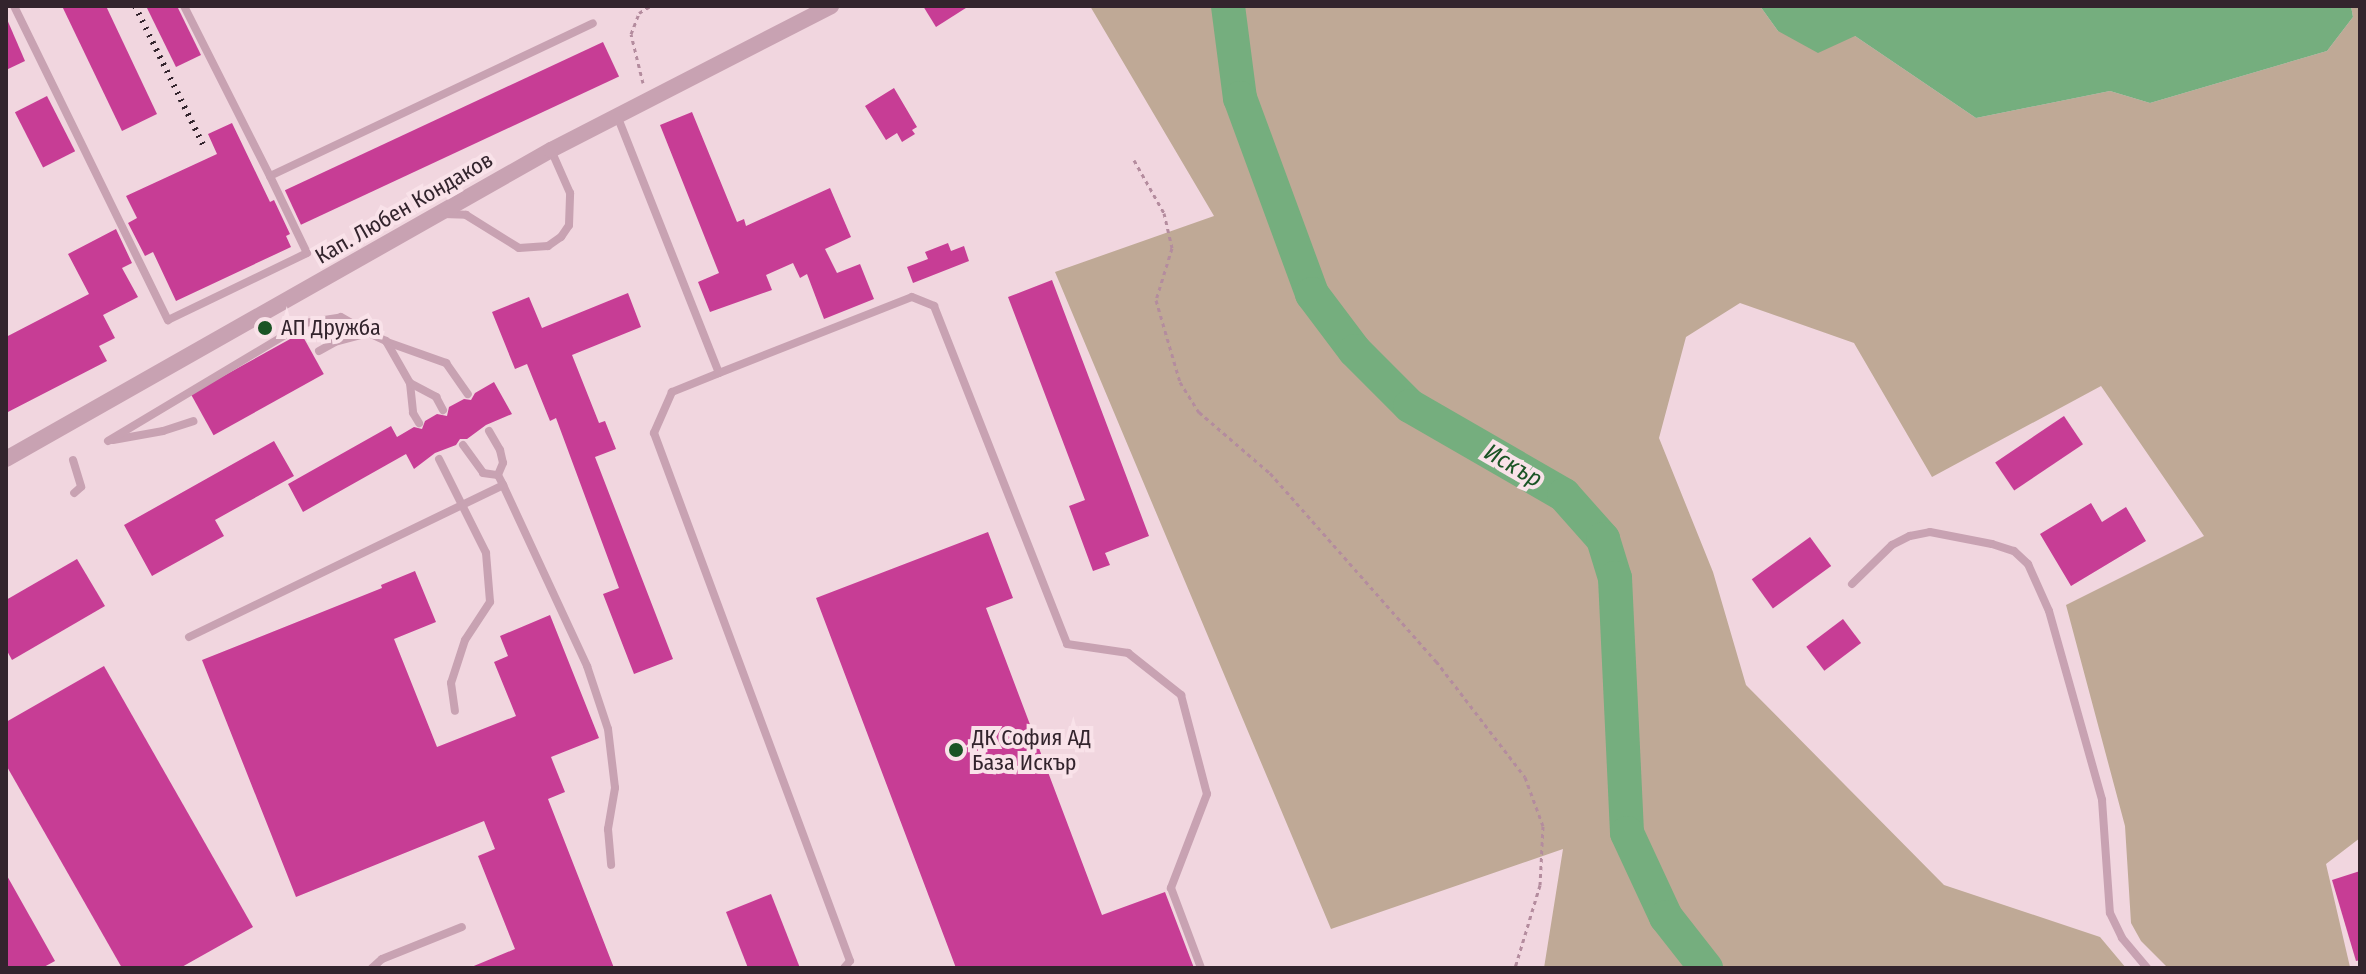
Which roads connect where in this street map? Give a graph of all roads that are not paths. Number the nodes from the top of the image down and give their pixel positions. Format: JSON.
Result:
{"nodes":[{"id":1,"x":14,"y":6,"type":"edge"},
{"id":2,"x":184,"y":6,"type":"edge"},
{"id":3,"x":831,"y":6,"type":"edge"},
{"id":4,"x":593,"y":23,"type":"dead end"},
{"id":5,"x":618,"y":118,"type":"junction"},
{"id":6,"x":551,"y":150,"type":"junction"},
{"id":7,"x":270,"y":176,"type":"junction"},
{"id":8,"x":438,"y":214,"type":"junction"},
{"id":9,"x":369,"y":333,"type":"junction"},
{"id":10,"x":386,"y":341,"type":"junction"},
{"id":11,"x":319,"y":351,"type":"dead end"},
{"id":12,"x":719,"y":373,"type":"junction"},
{"id":13,"x":410,"y":383,"type":"junction"},
{"id":14,"x":468,"y":394,"type":"dead end"},
{"id":15,"x":443,"y":410,"type":"dead end"},
{"id":16,"x":193,"y":421,"type":"dead end"},
{"id":17,"x":419,"y":423,"type":"dead end"},
{"id":18,"x":489,"y":431,"type":"dead end"},
{"id":19,"x":463,"y":445,"type":"dead end"},
{"id":20,"x":6,"y":459,"type":"edge"},
{"id":21,"x":439,"y":459,"type":"dead end"},
{"id":22,"x":73,"y":460,"type":"dead end"},
{"id":23,"x":498,"y":475,"type":"junction"},
{"id":24,"x":503,"y":485,"type":"junction"},
{"id":25,"x":74,"y":493,"type":"dead end"},
{"id":26,"x":463,"y":503,"type":"junction"},
{"id":27,"x":1852,"y":584,"type":"dead end"},
{"id":28,"x":189,"y":637,"type":"dead end"},
{"id":29,"x":455,"y":711,"type":"dead end"},
{"id":30,"x":611,"y":865,"type":"dead end"},
{"id":31,"x":462,"y":927,"type":"dead end"},
{"id":32,"x":372,"y":968,"type":"edge"},
{"id":33,"x":844,"y":968,"type":"edge"},
{"id":34,"x":1201,"y":968,"type":"edge"},
{"id":35,"x":2147,"y":968,"type":"edge"}],
"edges":[{"from":1,"to":7,"type":"lane"},
{"from":2,"to":7,"type":"lane"},
{"from":3,"to":5,"type":"street","name":"Кап. Любен Кондаков"},
{"from":4,"to":7,"type":"lane"},
{"from":5,"to":6,"type":"street","name":"Кап. Любен Кондаков"},
{"from":5,"to":12,"type":"lane"},
{"from":6,"to":8,"type":"street","name":"Кап. Любен Кондаков"},
{"from":6,"to":8,"type":"lane"},
{"from":8,"to":20,"type":"street","name":"Кап. Любен Кондаков"},
{"from":9,"to":10,"type":"lane"},
{"from":9,"to":11,"type":"lane"},
{"from":9,"to":16,"type":"lane"},
{"from":10,"to":13,"type":"lane"},
{"from":10,"to":14,"type":"lane"},
{"from":12,"to":33,"type":"lane"},
{"from":12,"to":34,"type":"lane"},
{"from":13,"to":15,"type":"lane"},
{"from":13,"to":17,"type":"lane"},
{"from":18,"to":23,"type":"lane"},
{"from":19,"to":23,"type":"lane"},
{"from":21,"to":26,"type":"lane"},
{"from":22,"to":25,"type":"lane"},
{"from":23,"to":24,"type":"lane"},
{"from":24,"to":26,"type":"lane"},
{"from":24,"to":30,"type":"lane"},
{"from":26,"to":28,"type":"lane"},
{"from":26,"to":29,"type":"lane"},
{"from":27,"to":35,"type":"lane"},
{"from":31,"to":32,"type":"lane"}]}
